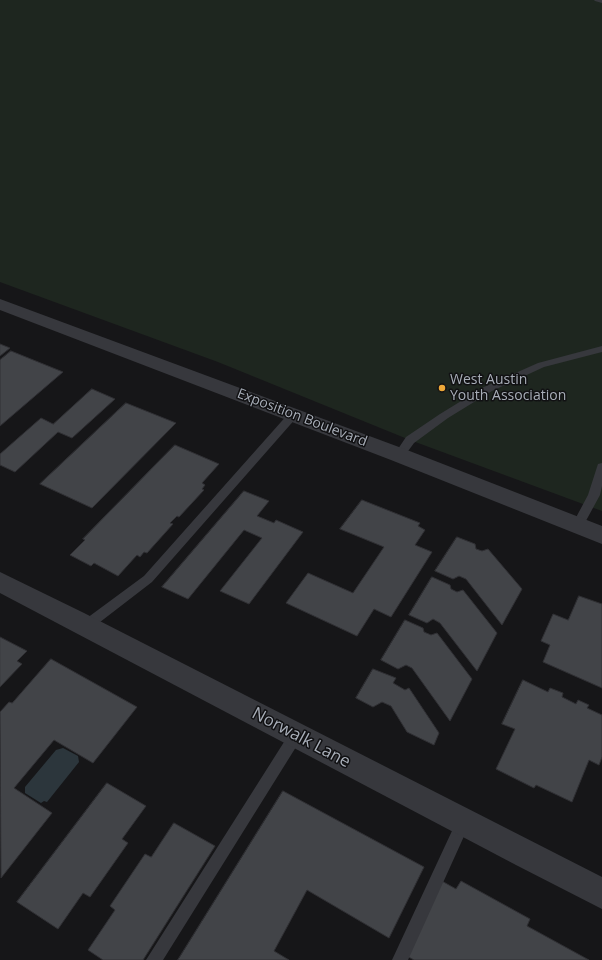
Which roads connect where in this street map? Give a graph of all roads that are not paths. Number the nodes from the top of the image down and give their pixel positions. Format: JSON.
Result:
{"nodes":[{"id":1,"x":597,"y":0,"type":"edge"},
{"id":2,"x":602,"y":1,"type":"edge"},
{"id":3,"x":0,"y":304,"type":"edge"},
{"id":4,"x":602,"y":349,"type":"edge"},
{"id":5,"x":293,"y":415,"type":"junction"},
{"id":6,"x":399,"y":455,"type":"junction"},
{"id":7,"x":602,"y":467,"type":"edge"},
{"id":8,"x":578,"y":525,"type":"junction"},
{"id":9,"x":602,"y":535,"type":"edge"},
{"id":10,"x":0,"y":582,"type":"edge"},
{"id":11,"x":87,"y":625,"type":"junction"},
{"id":12,"x":296,"y":735,"type":"junction"},
{"id":13,"x":462,"y":823,"type":"junction"},
{"id":14,"x":602,"y":894,"type":"edge"},
{"id":15,"x":154,"y":960,"type":"edge"},
{"id":16,"x":400,"y":960,"type":"edge"}],
"edges":[{"from":1,"to":2,"type":"lane"},
{"from":3,"to":5,"type":"street","name":"Exposition Boulevard"},
{"from":4,"to":6,"type":"lane"},
{"from":5,"to":6,"type":"street","name":"Exposition Boulevard"},
{"from":5,"to":11,"type":"lane"},
{"from":6,"to":8,"type":"street","name":"Exposition Boulevard"},
{"from":7,"to":8,"type":"lane"},
{"from":8,"to":9,"type":"street","name":"Exposition Boulevard"},
{"from":10,"to":11,"type":"street","name":"Norwalk Lane"},
{"from":11,"to":12,"type":"street","name":"Norwalk Lane"},
{"from":12,"to":13,"type":"street","name":"Norwalk Lane"},
{"from":12,"to":15,"type":"lane"},
{"from":13,"to":14,"type":"street","name":"Norwalk Lane"},
{"from":13,"to":16,"type":"lane"}]}
